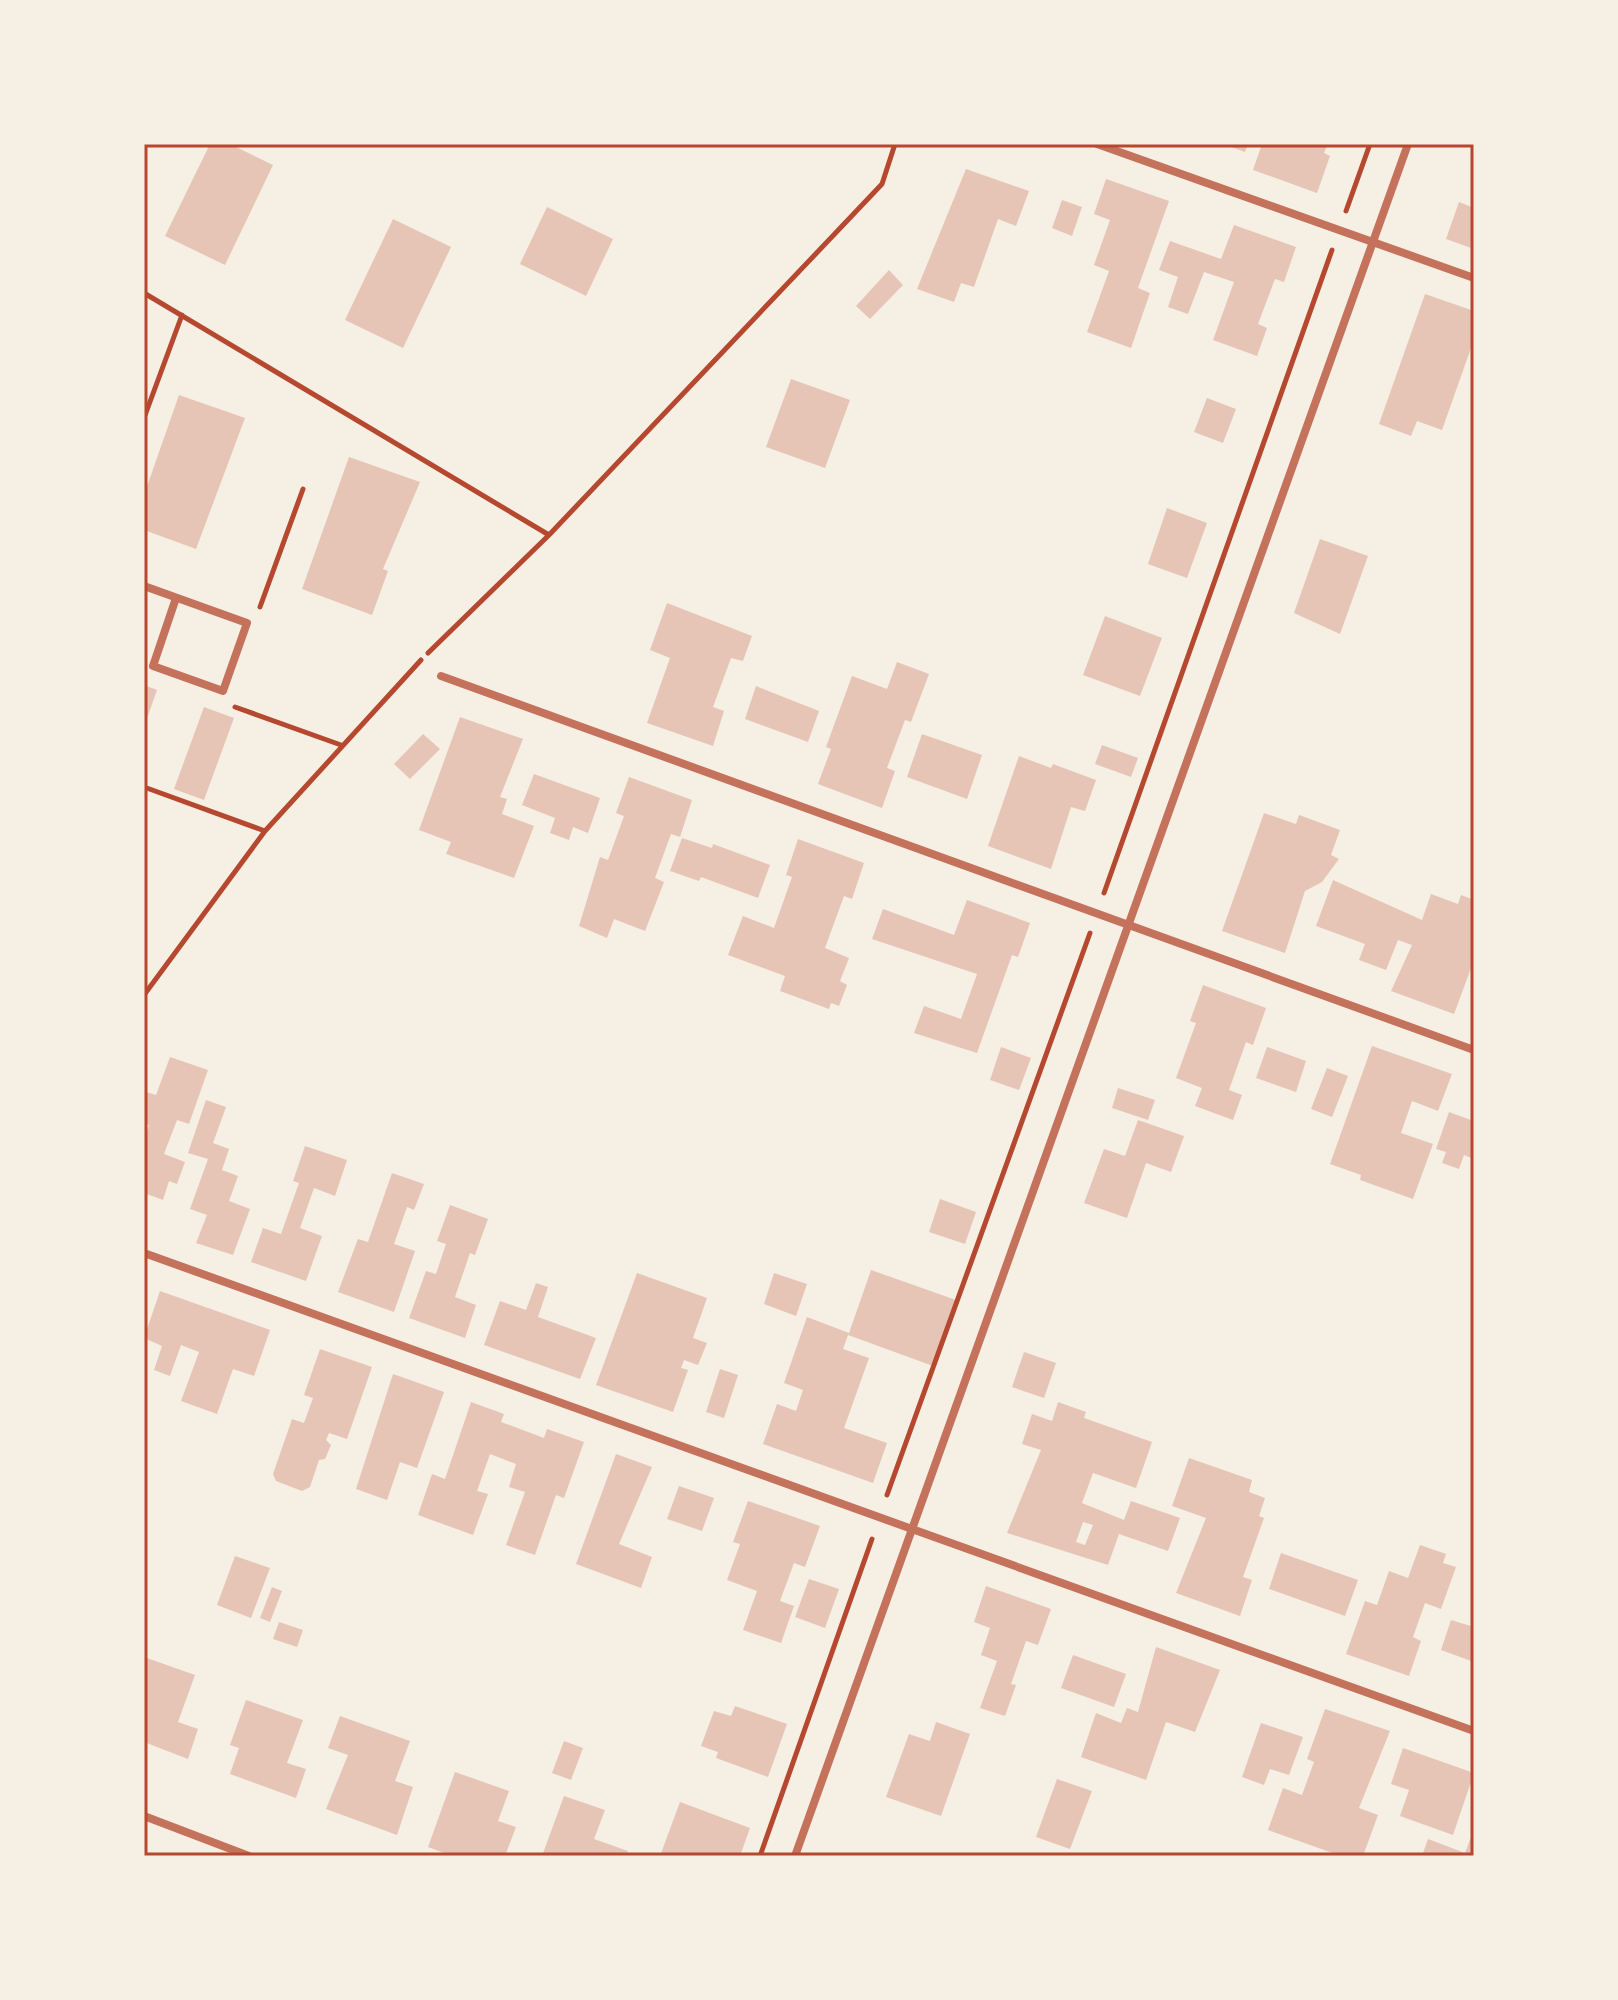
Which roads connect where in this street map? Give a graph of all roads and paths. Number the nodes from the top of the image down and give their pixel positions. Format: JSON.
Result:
{"nodes":[{"id":1,"x":895,"y":144,"type":"edge"},
{"id":2,"x":1097,"y":144,"type":"edge"},
{"id":3,"x":1370,"y":144,"type":"edge"},
{"id":4,"x":1408,"y":144,"type":"edge"},
{"id":5,"x":1339,"y":231,"type":"junction"},
{"id":6,"x":1374,"y":242,"type":"junction"},
{"id":7,"x":1474,"y":278,"type":"edge"},
{"id":8,"x":144,"y":293,"type":"edge"},
{"id":9,"x":182,"y":315,"type":"junction"},
{"id":10,"x":144,"y":418,"type":"edge"},
{"id":11,"x":303,"y":489,"type":"dead end"},
{"id":12,"x":549,"y":535,"type":"junction"},
{"id":13,"x":144,"y":586,"type":"edge"},
{"id":14,"x":176,"y":598,"type":"junction"},
{"id":15,"x":247,"y":623,"type":"junction"},
{"id":16,"x":441,"y":676,"type":"dead end"},
{"id":17,"x":223,"y":691,"type":"junction"},
{"id":18,"x":341,"y":745,"type":"junction"},
{"id":19,"x":144,"y":787,"type":"edge"},
{"id":20,"x":265,"y":831,"type":"junction"},
{"id":21,"x":1096,"y":915,"type":"junction"},
{"id":22,"x":1130,"y":927,"type":"junction"},
{"id":23,"x":144,"y":995,"type":"edge"},
{"id":24,"x":1474,"y":1050,"type":"edge"},
{"id":25,"x":144,"y":1253,"type":"edge"},
{"id":26,"x":879,"y":1517,"type":"junction"},
{"id":27,"x":911,"y":1529,"type":"junction"},
{"id":28,"x":1474,"y":1731,"type":"edge"},
{"id":29,"x":144,"y":1816,"type":"edge"},
{"id":30,"x":249,"y":1856,"type":"edge"},
{"id":31,"x":760,"y":1856,"type":"edge"},
{"id":32,"x":795,"y":1856,"type":"edge"}],
"edges":[{"from":1,"to":12,"type":"path"},
{"from":2,"to":5,"type":"street"},
{"from":3,"to":5,"type":"path"},
{"from":4,"to":6,"type":"street"},
{"from":5,"to":6,"type":"street"},
{"from":5,"to":21,"type":"path"},
{"from":6,"to":7,"type":"street"},
{"from":6,"to":22,"type":"street"},
{"from":8,"to":9,"type":"path"},
{"from":9,"to":10,"type":"path"},
{"from":9,"to":12,"type":"path"},
{"from":11,"to":15,"type":"path"},
{"from":12,"to":18,"type":"path"},
{"from":13,"to":14,"type":"street"},
{"from":14,"to":15,"type":"street"},
{"from":14,"to":17,"type":"street"},
{"from":15,"to":17,"type":"street"},
{"from":16,"to":21,"type":"street"},
{"from":17,"to":18,"type":"path"},
{"from":18,"to":20,"type":"path"},
{"from":19,"to":20,"type":"path"},
{"from":20,"to":23,"type":"path"},
{"from":21,"to":22,"type":"street"},
{"from":21,"to":26,"type":"path"},
{"from":22,"to":24,"type":"street"},
{"from":22,"to":27,"type":"street"},
{"from":25,"to":26,"type":"street"},
{"from":26,"to":27,"type":"street"},
{"from":26,"to":31,"type":"path"},
{"from":27,"to":28,"type":"street"},
{"from":27,"to":32,"type":"street"},
{"from":29,"to":30,"type":"street"}]}
